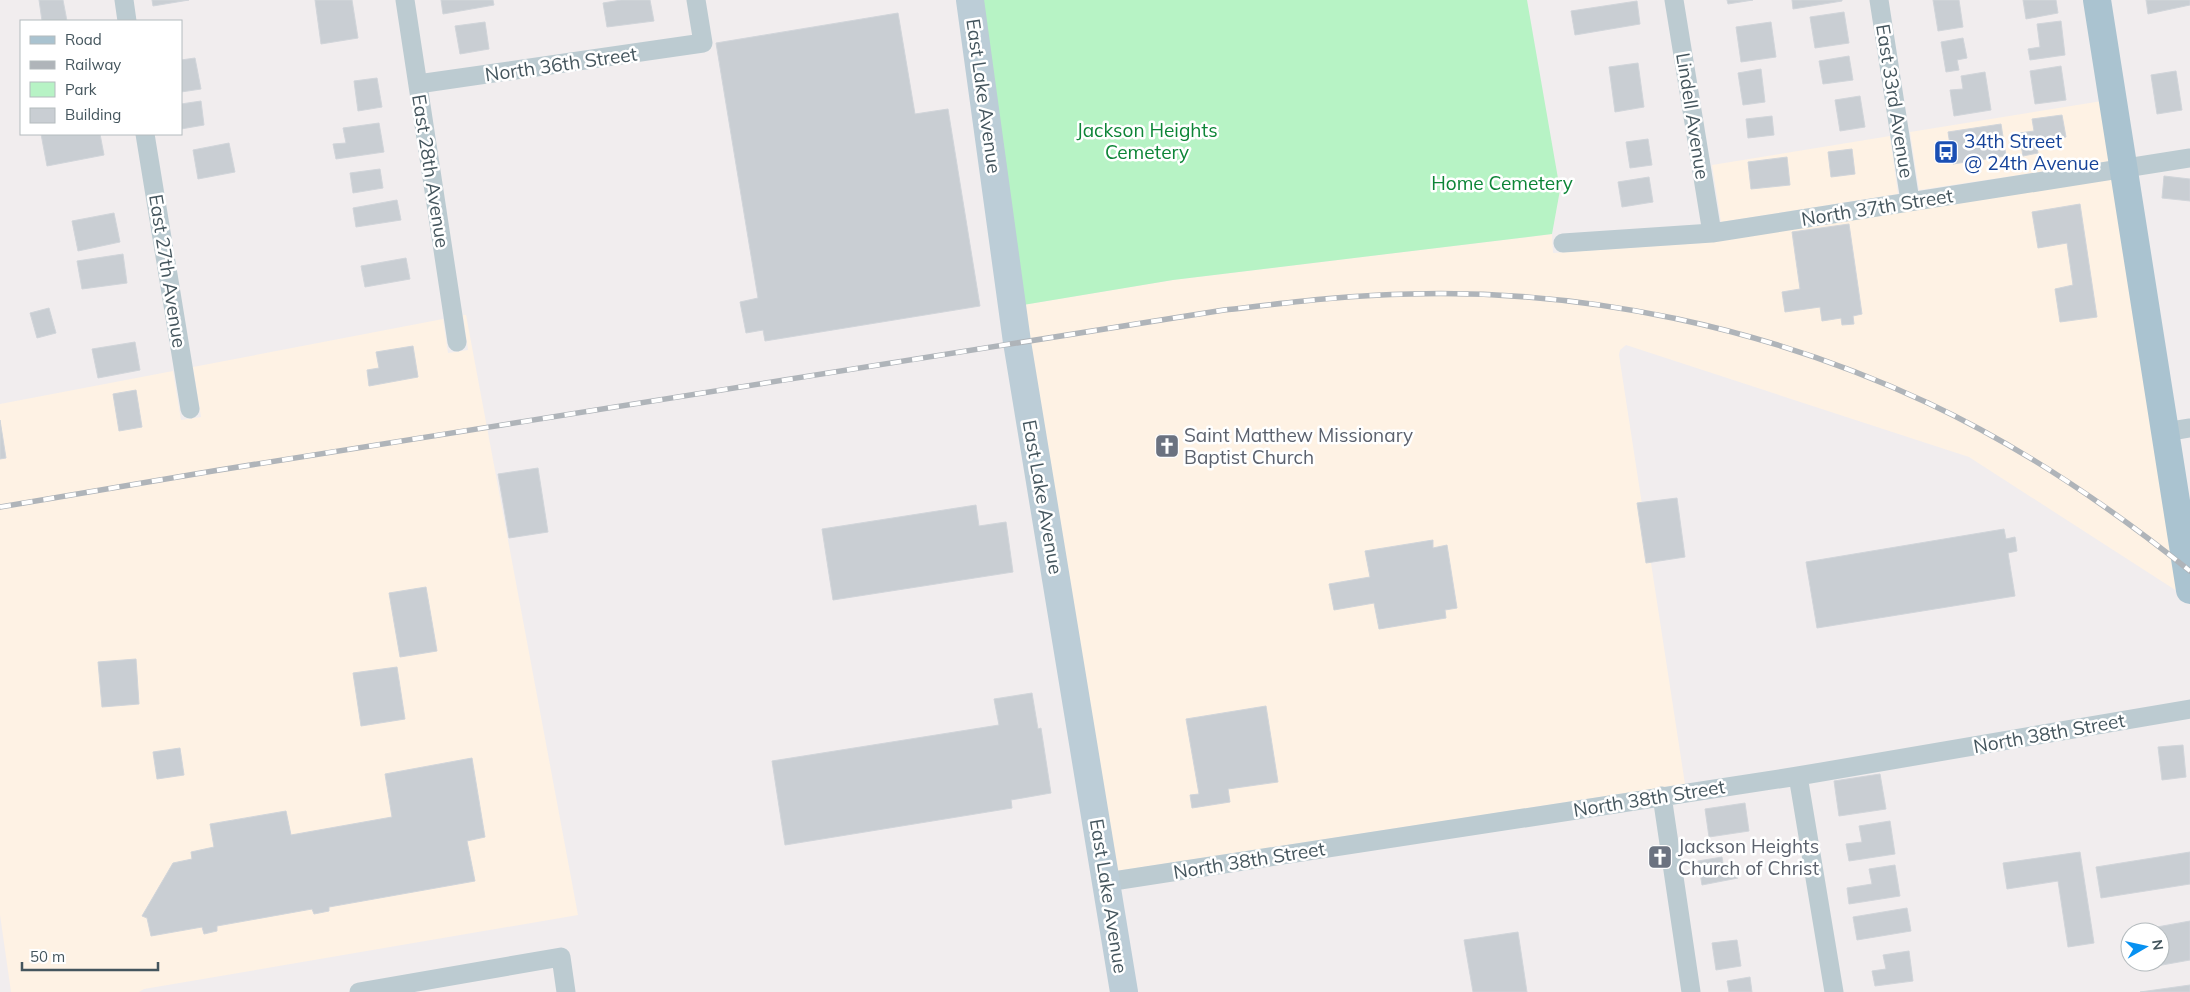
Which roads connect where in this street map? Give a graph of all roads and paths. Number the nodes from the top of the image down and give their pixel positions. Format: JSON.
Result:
{"nodes":[{"id":1,"x":124,"y":0,"type":"edge"},
{"id":2,"x":405,"y":0,"type":"edge"},
{"id":3,"x":696,"y":0,"type":"edge"},
{"id":4,"x":970,"y":0,"type":"edge"},
{"id":5,"x":1674,"y":0,"type":"edge"},
{"id":6,"x":1879,"y":0,"type":"edge"},
{"id":7,"x":2097,"y":0,"type":"edge"},
{"id":8,"x":127,"y":20,"type":"edge"},
{"id":9,"x":418,"y":84,"type":"junction"},
{"id":10,"x":146,"y":135,"type":"edge"},
{"id":11,"x":2190,"y":158,"type":"edge"},
{"id":12,"x":2123,"y":168,"type":"junction"},
{"id":13,"x":1910,"y":201,"type":"junction"},
{"id":14,"x":1712,"y":232,"type":"junction"},
{"id":15,"x":1563,"y":243,"type":"dead end"},
{"id":16,"x":457,"y":342,"type":"dead end"},
{"id":17,"x":190,"y":409,"type":"dead end"},
{"id":18,"x":2177,"y":430,"type":"edge"},
{"id":19,"x":2190,"y":590,"type":"edge"},
{"id":20,"x":2190,"y":709,"type":"edge"},
{"id":21,"x":1798,"y":776,"type":"junction"},
{"id":22,"x":1662,"y":796,"type":"junction"},
{"id":23,"x":1108,"y":882,"type":"junction"},
{"id":24,"x":359,"y":992,"type":"edge"},
{"id":25,"x":566,"y":992,"type":"edge"},
{"id":26,"x":1124,"y":992,"type":"edge"},
{"id":27,"x":1691,"y":992,"type":"edge"},
{"id":28,"x":1834,"y":992,"type":"edge"}],
"edges":[{"from":1,"to":8,"type":"street"},
{"from":2,"to":9,"type":"street","name":"East 28th Avenue"},
{"from":3,"to":9,"type":"street","name":"North 36th Street"},
{"from":4,"to":23,"type":"street","name":"East Lake Avenue"},
{"from":5,"to":14,"type":"street","name":"Lindell Avenue"},
{"from":6,"to":13,"type":"street","name":"East 33rd Avenue"},
{"from":7,"to":12,"type":"main road"},
{"from":9,"to":16,"type":"street","name":"East 28th Avenue"},
{"from":10,"to":17,"type":"street","name":"East 27th Avenue"},
{"from":11,"to":12,"type":"street","name":"North 37th Street"},
{"from":12,"to":13,"type":"street","name":"North 37th Street"},
{"from":12,"to":18,"type":"main road"},
{"from":13,"to":14,"type":"street","name":"North 37th Street"},
{"from":14,"to":15,"type":"street","name":"North 37th Street"},
{"from":18,"to":19,"type":"main road"},
{"from":20,"to":21,"type":"street","name":"North 38th Street"},
{"from":21,"to":22,"type":"street","name":"North 38th Street"},
{"from":21,"to":28,"type":"street"},
{"from":22,"to":23,"type":"street","name":"North 38th Street"},
{"from":22,"to":27,"type":"street"},
{"from":23,"to":26,"type":"street","name":"East Lake Avenue"},
{"from":24,"to":25,"type":"street"}]}
